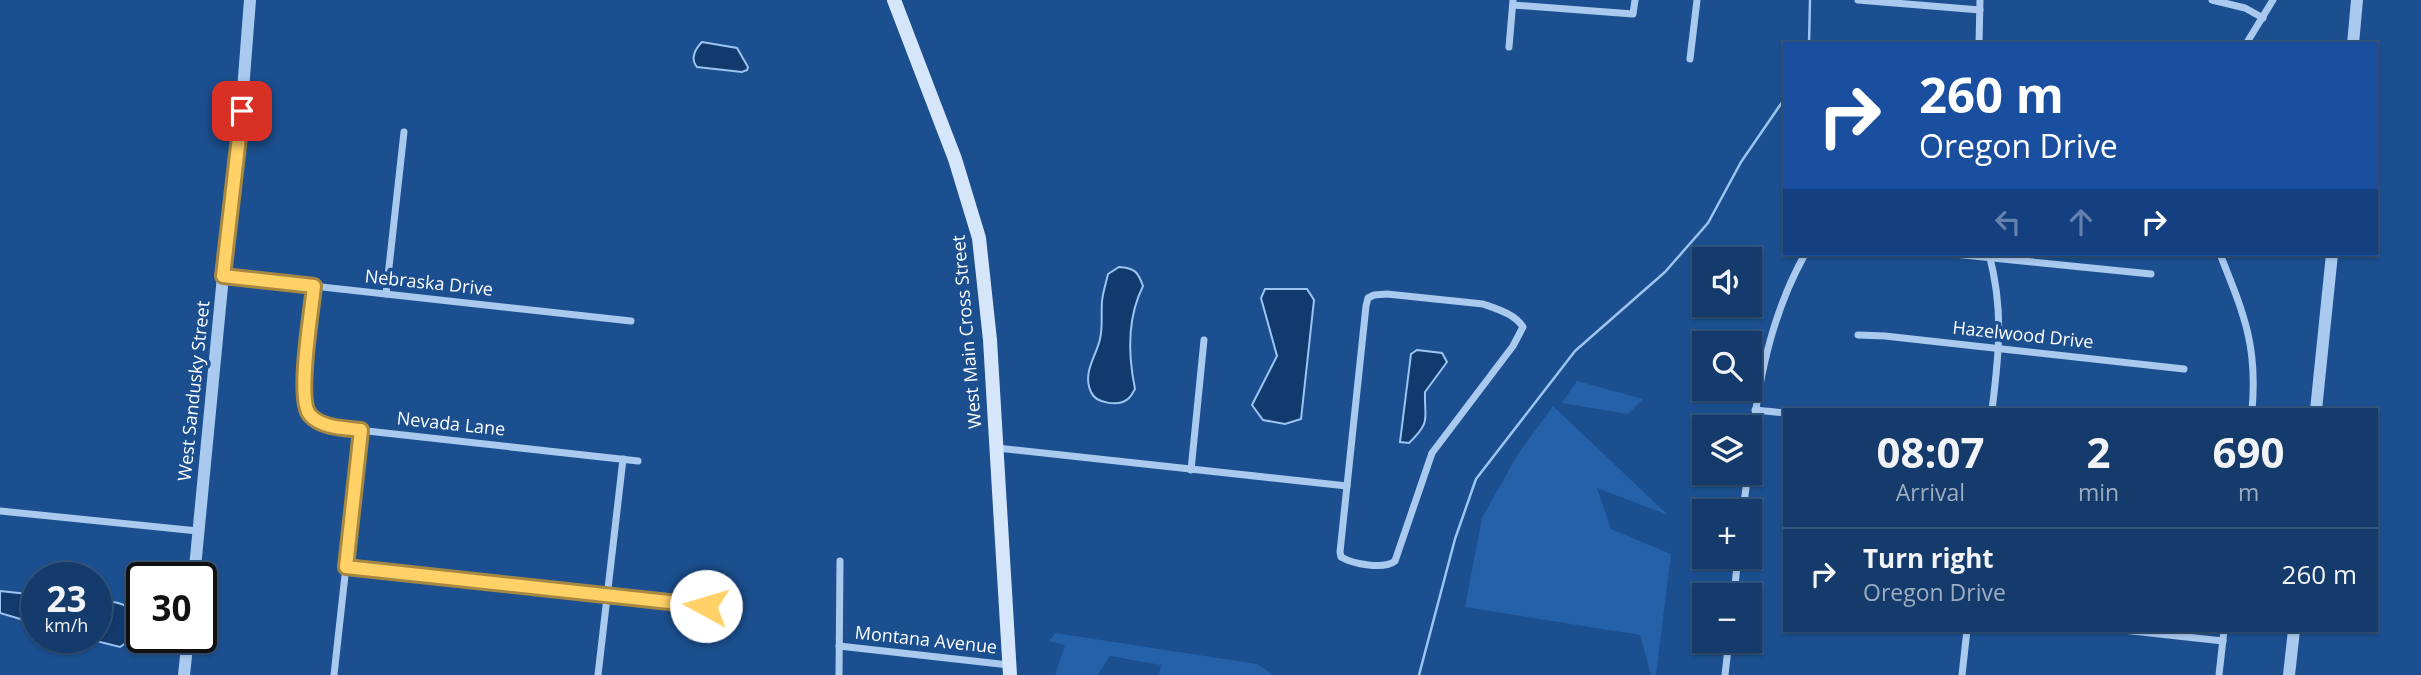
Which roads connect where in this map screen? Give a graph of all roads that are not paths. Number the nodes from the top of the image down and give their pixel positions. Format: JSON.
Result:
{"nodes":[{"id":1,"x":250,"y":0,"type":"edge"},
{"id":2,"x":894,"y":0,"type":"edge"},
{"id":3,"x":1635,"y":0,"type":"edge"},
{"id":4,"x":1697,"y":0,"type":"edge"},
{"id":5,"x":1858,"y":0,"type":"edge"},
{"id":6,"x":1980,"y":0,"type":"edge"},
{"id":7,"x":2212,"y":0,"type":"edge"},
{"id":8,"x":2273,"y":0,"type":"edge"},
{"id":9,"x":2357,"y":0,"type":"edge"},
{"id":10,"x":1513,"y":2,"type":"edge"},
{"id":11,"x":1980,"y":10,"type":"junction"},
{"id":12,"x":2263,"y":18,"type":"junction"},
{"id":13,"x":1979,"y":42,"type":"edge"},
{"id":14,"x":2247,"y":42,"type":"edge"},
{"id":15,"x":2353,"y":42,"type":"edge"},
{"id":16,"x":1509,"y":47,"type":"dead end"},
{"id":17,"x":1690,"y":59,"type":"dead end"},
{"id":18,"x":404,"y":132,"type":"dead end"},
{"id":19,"x":1804,"y":256,"type":"edge"},
{"id":20,"x":1990,"y":256,"type":"edge"},
{"id":21,"x":2221,"y":256,"type":"edge"},
{"id":22,"x":2332,"y":256,"type":"edge"},
{"id":23,"x":2151,"y":274,"type":"dead end"},
{"id":24,"x":223,"y":276,"type":"junction"},
{"id":25,"x":314,"y":286,"type":"junction"},
{"id":26,"x":386,"y":294,"type":"junction"},
{"id":27,"x":631,"y":320,"type":"dead end"},
{"id":28,"x":1858,"y":335,"type":"dead end"},
{"id":29,"x":1204,"y":340,"type":"dead end"},
{"id":30,"x":1999,"y":348,"type":"junction"},
{"id":31,"x":2184,"y":369,"type":"dead end"},
{"id":32,"x":1992,"y":408,"type":"edge"},
{"id":33,"x":2252,"y":408,"type":"edge"},
{"id":34,"x":2316,"y":408,"type":"edge"},
{"id":35,"x":1755,"y":410,"type":"junction"},
{"id":36,"x":1783,"y":413,"type":"edge"},
{"id":37,"x":1754,"y":415,"type":"edge"},
{"id":38,"x":361,"y":430,"type":"junction"},
{"id":39,"x":996,"y":448,"type":"junction"},
{"id":40,"x":623,"y":459,"type":"junction"},
{"id":41,"x":638,"y":461,"type":"dead end"},
{"id":42,"x":1191,"y":470,"type":"junction"},
{"id":43,"x":1347,"y":486,"type":"junction"},
{"id":44,"x":0,"y":511,"type":"edge"},
{"id":45,"x":198,"y":531,"type":"junction"},
{"id":46,"x":840,"y":561,"type":"dead end"},
{"id":47,"x":195,"y":562,"type":"edge"},
{"id":48,"x":346,"y":567,"type":"junction"},
{"id":49,"x":607,"y":596,"type":"junction"},
{"id":50,"x":706,"y":606,"type":"dead end"},
{"id":51,"x":1967,"y":632,"type":"edge"},
{"id":52,"x":2141,"y":632,"type":"edge"},
{"id":53,"x":2224,"y":632,"type":"edge"},
{"id":54,"x":2294,"y":632,"type":"edge"},
{"id":55,"x":2223,"y":641,"type":"junction"},
{"id":56,"x":839,"y":646,"type":"junction"},
{"id":57,"x":186,"y":653,"type":"edge"},
{"id":58,"x":1728,"y":653,"type":"edge"},
{"id":59,"x":1009,"y":670,"type":"edge"},
{"id":60,"x":184,"y":675,"type":"edge"},
{"id":61,"x":334,"y":675,"type":"edge"},
{"id":62,"x":598,"y":675,"type":"edge"},
{"id":63,"x":839,"y":675,"type":"edge"},
{"id":64,"x":1725,"y":675,"type":"edge"},
{"id":65,"x":1962,"y":675,"type":"edge"},
{"id":66,"x":2219,"y":675,"type":"edge"},
{"id":67,"x":2289,"y":675,"type":"edge"}],
"edges":[{"from":1,"to":24,"type":"street","name":"West Sandusky Street"},
{"from":2,"to":39,"type":"main road","name":"West Main Cross Street"},
{"from":3,"to":10,"type":"street"},
{"from":4,"to":17,"type":"street"},
{"from":5,"to":11,"type":"street"},
{"from":6,"to":11,"type":"street"},
{"from":7,"to":12,"type":"street"},
{"from":8,"to":12,"type":"street"},
{"from":9,"to":15,"type":"street"},
{"from":10,"to":16,"type":"street"},
{"from":11,"to":13,"type":"street"},
{"from":12,"to":14,"type":"street"},
{"from":18,"to":26,"type":"street"},
{"from":19,"to":35,"type":"street"},
{"from":20,"to":23,"type":"street"},
{"from":20,"to":30,"type":"street"},
{"from":21,"to":33,"type":"street"},
{"from":22,"to":34,"type":"street"},
{"from":24,"to":25,"type":"street","name":"Nebraska Drive"},
{"from":24,"to":45,"type":"street","name":"West Sandusky Street"},
{"from":25,"to":26,"type":"street","name":"Nebraska Drive"},
{"from":25,"to":38,"type":"street","name":"Nevada Lane"},
{"from":26,"to":27,"type":"street","name":"Nebraska Drive"},
{"from":28,"to":30,"type":"street","name":"Hazelwood Drive"},
{"from":29,"to":42,"type":"street"},
{"from":30,"to":31,"type":"street","name":"Hazelwood Drive"},
{"from":30,"to":32,"type":"street"},
{"from":35,"to":36,"type":"street"},
{"from":35,"to":37,"type":"street"},
{"from":38,"to":40,"type":"street","name":"Nevada Lane"},
{"from":38,"to":48,"type":"street"},
{"from":39,"to":42,"type":"street"},
{"from":39,"to":59,"type":"main road","name":"West Main Cross Street"},
{"from":40,"to":41,"type":"street","name":"Nevada Lane"},
{"from":40,"to":49,"type":"street"},
{"from":42,"to":43,"type":"street"},
{"from":43,"to":43,"type":"street"},
{"from":44,"to":45,"type":"street"},
{"from":45,"to":47,"type":"street","name":"West Sandusky Street"},
{"from":46,"to":56,"type":"street"},
{"from":48,"to":49,"type":"street"},
{"from":48,"to":61,"type":"street"},
{"from":49,"to":50,"type":"street"},
{"from":49,"to":62,"type":"street"},
{"from":51,"to":65,"type":"street"},
{"from":52,"to":55,"type":"street"},
{"from":53,"to":55,"type":"street"},
{"from":54,"to":67,"type":"street"},
{"from":55,"to":66,"type":"street"},
{"from":56,"to":59,"type":"street","name":"Montana Avenue"},
{"from":56,"to":63,"type":"street"},
{"from":57,"to":60,"type":"street"},
{"from":58,"to":64,"type":"street"}]}
